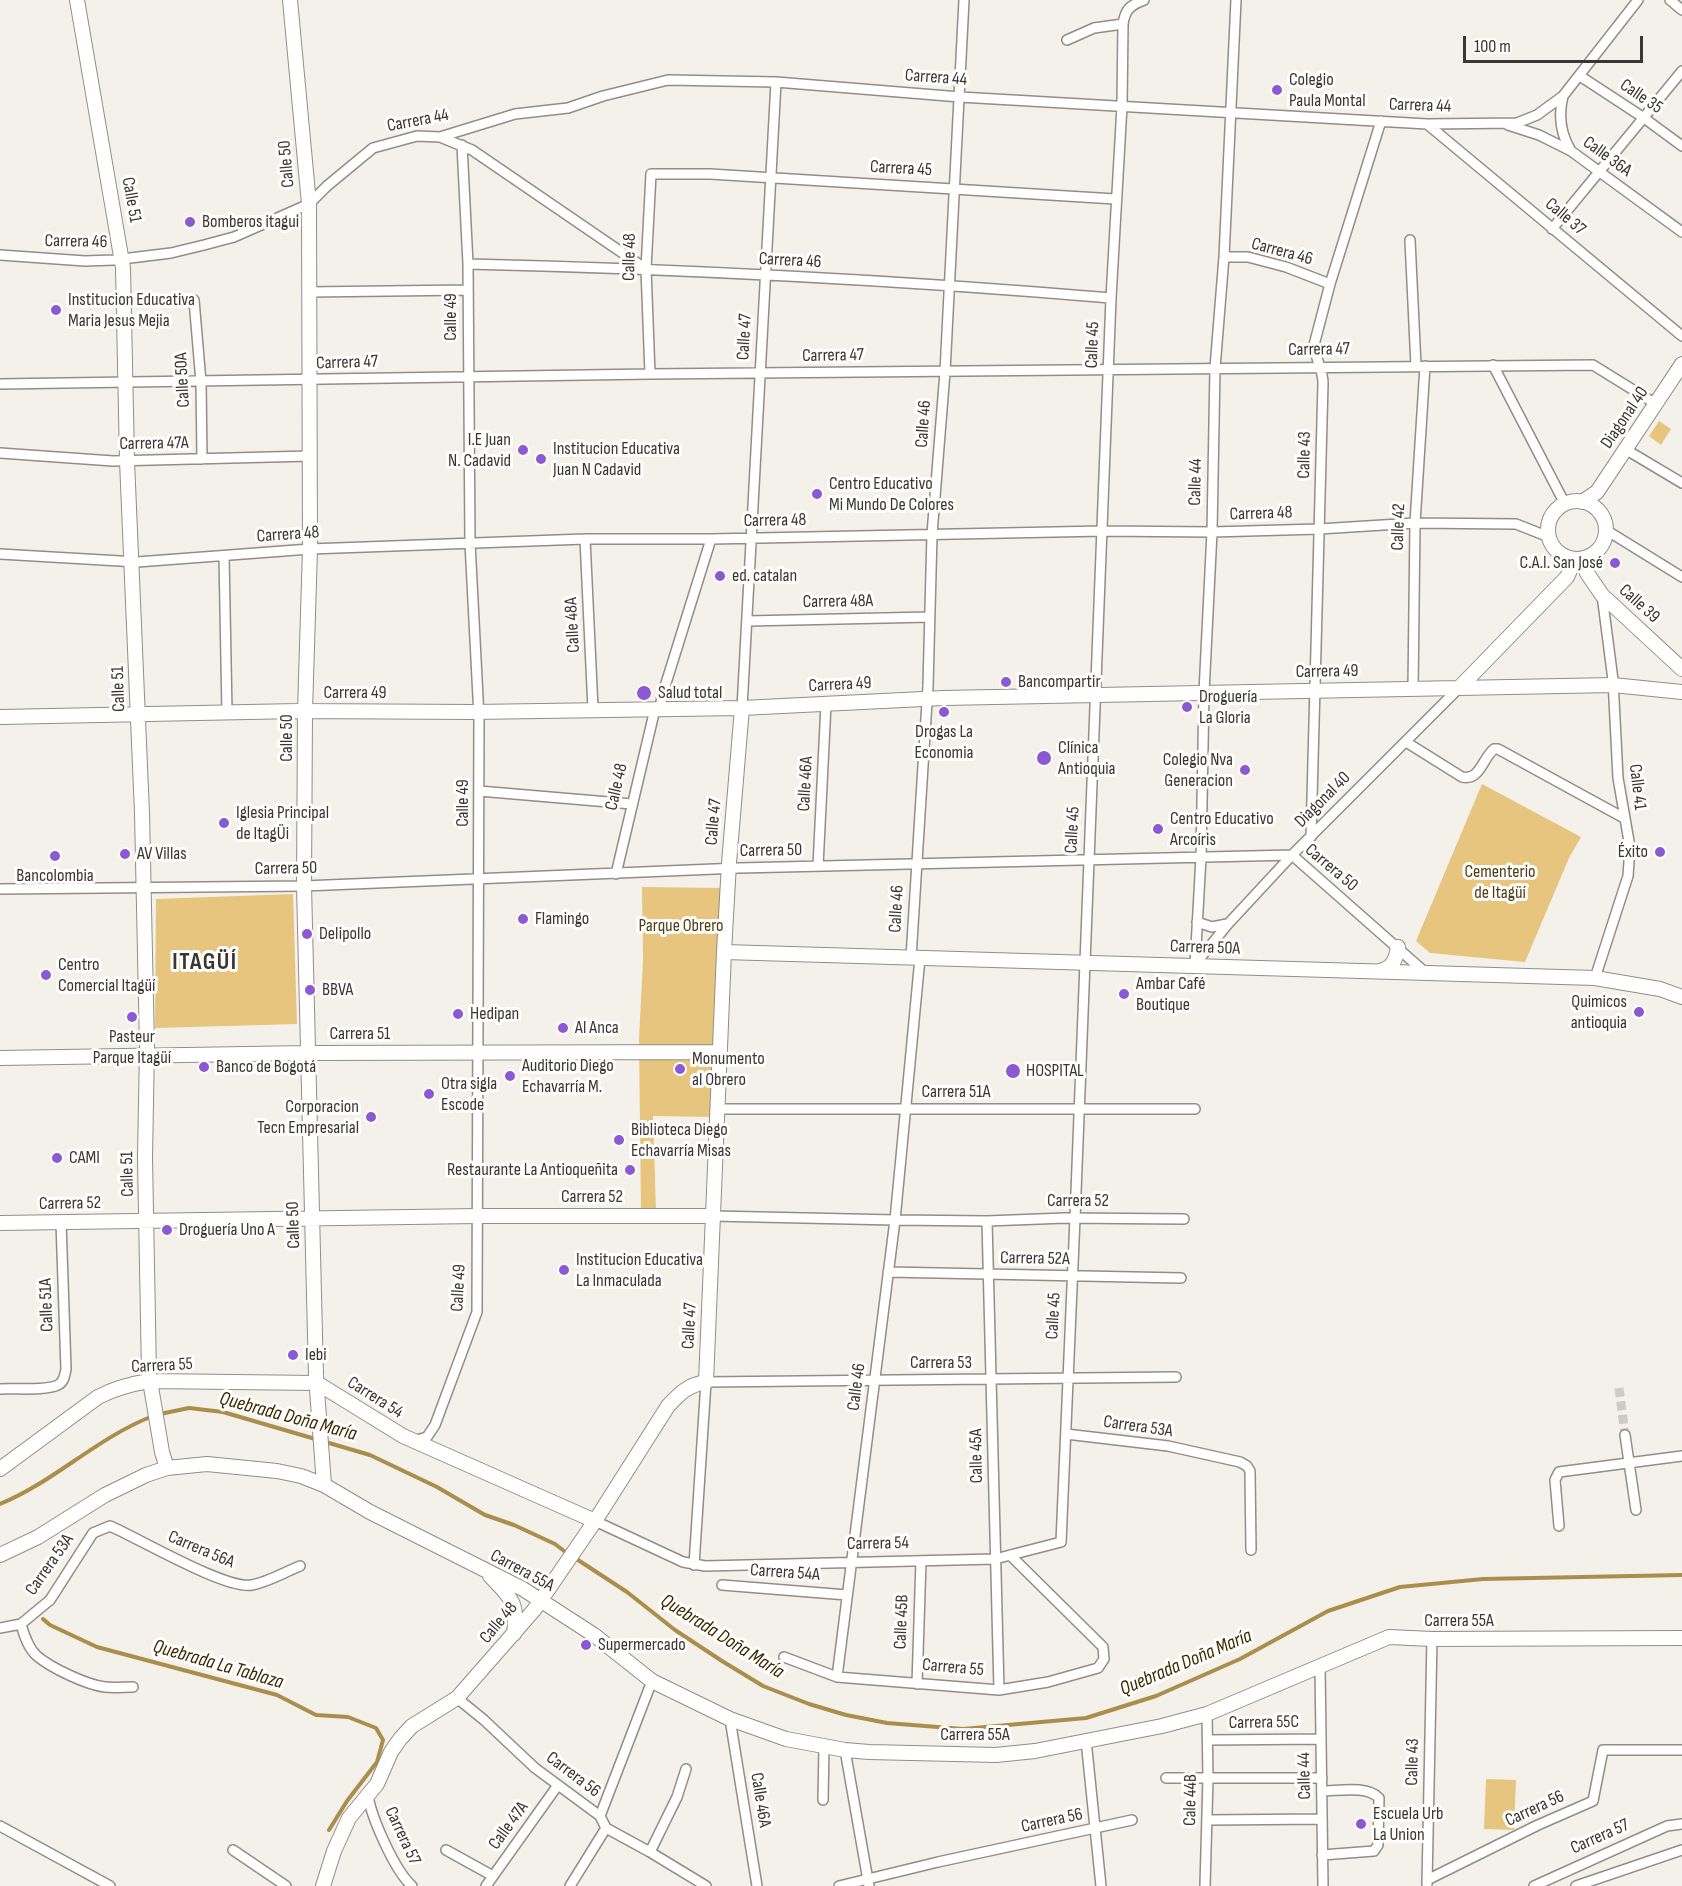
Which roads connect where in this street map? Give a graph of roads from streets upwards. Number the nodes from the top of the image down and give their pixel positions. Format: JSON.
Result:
{"nodes":[{"id":1,"x":77,"y":0,"type":"edge"},
{"id":2,"x":290,"y":0,"type":"edge"},
{"id":3,"x":964,"y":0,"type":"edge"},
{"id":4,"x":1144,"y":0,"type":"edge"},
{"id":5,"x":1236,"y":0,"type":"edge"},
{"id":6,"x":1638,"y":0,"type":"edge"},
{"id":7,"x":1670,"y":0,"type":"edge"},
{"id":8,"x":1682,"y":10,"type":"edge"},
{"id":9,"x":1123,"y":24,"type":"junction"},
{"id":10,"x":1067,"y":40,"type":"dead end"},
{"id":11,"x":1682,"y":71,"type":"edge"},
{"id":12,"x":1580,"y":76,"type":"junction"},
{"id":13,"x":776,"y":82,"type":"junction"},
{"id":14,"x":1563,"y":96,"type":"junction"},
{"id":15,"x":960,"y":97,"type":"junction"},
{"id":16,"x":1122,"y":106,"type":"junction"},
{"id":17,"x":1232,"y":113,"type":"junction"},
{"id":18,"x":1644,"y":118,"type":"junction"},
{"id":19,"x":1381,"y":121,"type":"junction"},
{"id":20,"x":1427,"y":124,"type":"junction"},
{"id":21,"x":1506,"y":124,"type":"junction"},
{"id":22,"x":440,"y":137,"type":"junction"},
{"id":23,"x":462,"y":145,"type":"junction"},
{"id":24,"x":1682,"y":146,"type":"edge"},
{"id":25,"x":373,"y":148,"type":"joint"},
{"id":26,"x":1571,"y":151,"type":"junction"},
{"id":27,"x":1598,"y":171,"type":"junction"},
{"id":28,"x":685,"y":173,"type":"joint"},
{"id":29,"x":772,"y":179,"type":"junction"},
{"id":30,"x":954,"y":188,"type":"junction"},
{"id":31,"x":1115,"y":199,"type":"junction"},
{"id":32,"x":309,"y":204,"type":"junction"},
{"id":33,"x":1552,"y":228,"type":"junction"},
{"id":34,"x":1682,"y":232,"type":"edge"},
{"id":35,"x":1410,"y":240,"type":"dead end"},
{"id":36,"x":0,"y":255,"type":"edge"},
{"id":37,"x":1224,"y":258,"type":"junction"},
{"id":38,"x":123,"y":259,"type":"junction"},
{"id":39,"x":468,"y":264,"type":"junction"},
{"id":40,"x":646,"y":268,"type":"junction"},
{"id":41,"x":767,"y":276,"type":"junction"},
{"id":42,"x":1330,"y":284,"type":"junction"},
{"id":43,"x":949,"y":285,"type":"junction"},
{"id":44,"x":467,"y":290,"type":"junction"},
{"id":45,"x":309,"y":292,"type":"junction"},
{"id":46,"x":1111,"y":298,"type":"junction"},
{"id":47,"x":194,"y":300,"type":"dead end"},
{"id":48,"x":1682,"y":336,"type":"edge"},
{"id":49,"x":1682,"y":364,"type":"edge"},
{"id":50,"x":1493,"y":365,"type":"junction"},
{"id":51,"x":1421,"y":366,"type":"junction"},
{"id":52,"x":1320,"y":367,"type":"junction"},
{"id":53,"x":1215,"y":369,"type":"junction"},
{"id":54,"x":1108,"y":370,"type":"junction"},
{"id":55,"x":945,"y":372,"type":"junction"},
{"id":56,"x":650,"y":374,"type":"junction"},
{"id":57,"x":761,"y":374,"type":"junction"},
{"id":58,"x":468,"y":377,"type":"junction"},
{"id":59,"x":309,"y":380,"type":"junction"},
{"id":60,"x":201,"y":382,"type":"junction"},
{"id":61,"x":126,"y":383,"type":"junction"},
{"id":62,"x":0,"y":384,"type":"edge"},
{"id":63,"x":1656,"y":404,"type":"junction"},
{"id":64,"x":1625,"y":449,"type":"junction"},
{"id":65,"x":0,"y":453,"type":"edge"},
{"id":66,"x":310,"y":456,"type":"junction"},
{"id":67,"x":202,"y":459,"type":"junction"},
{"id":68,"x":127,"y":461,"type":"junction"},
{"id":69,"x":1682,"y":483,"type":"edge"},
{"id":70,"x":1598,"y":492,"type":"junction"},
{"id":71,"x":1582,"y":502,"type":"junction"},
{"id":72,"x":1565,"y":504,"type":"junction"},
{"id":73,"x":1597,"y":509,"type":"junction"},
{"id":74,"x":1415,"y":523,"type":"junction"},
{"id":75,"x":1319,"y":529,"type":"junction"},
{"id":76,"x":1606,"y":530,"type":"junction"},
{"id":77,"x":1103,"y":531,"type":"junction"},
{"id":78,"x":1212,"y":532,"type":"junction"},
{"id":79,"x":932,"y":534,"type":"junction"},
{"id":80,"x":1549,"y":537,"type":"junction"},
{"id":81,"x":751,"y":538,"type":"junction"},
{"id":82,"x":585,"y":539,"type":"junction"},
{"id":83,"x":711,"y":539,"type":"junction"},
{"id":84,"x":470,"y":543,"type":"junction"},
{"id":85,"x":310,"y":549,"type":"junction"},
{"id":86,"x":0,"y":554,"type":"edge"},
{"id":87,"x":224,"y":556,"type":"junction"},
{"id":88,"x":1567,"y":557,"type":"junction"},
{"id":89,"x":1583,"y":558,"type":"junction"},
{"id":90,"x":130,"y":561,"type":"junction"},
{"id":91,"x":1682,"y":577,"type":"edge"},
{"id":92,"x":1602,"y":595,"type":"junction"},
{"id":93,"x":930,"y":617,"type":"junction"},
{"id":94,"x":747,"y":621,"type":"junction"},
{"id":95,"x":1682,"y":669,"type":"edge"},
{"id":96,"x":1613,"y":685,"type":"junction"},
{"id":97,"x":1459,"y":688,"type":"junction"},
{"id":98,"x":1413,"y":689,"type":"junction"},
{"id":99,"x":1315,"y":690,"type":"junction"},
{"id":100,"x":1682,"y":692,"type":"edge"},
{"id":101,"x":1204,"y":693,"type":"junction"},
{"id":102,"x":1096,"y":696,"type":"junction"},
{"id":103,"x":927,"y":698,"type":"junction"},
{"id":104,"x":826,"y":704,"type":"junction"},
{"id":105,"x":742,"y":708,"type":"junction"},
{"id":106,"x":658,"y":709,"type":"junction"},
{"id":107,"x":593,"y":710,"type":"junction"},
{"id":108,"x":305,"y":711,"type":"junction"},
{"id":109,"x":479,"y":712,"type":"junction"},
{"id":110,"x":227,"y":713,"type":"junction"},
{"id":111,"x":138,"y":715,"type":"junction"},
{"id":112,"x":0,"y":717,"type":"edge"},
{"id":113,"x":1406,"y":742,"type":"junction"},
{"id":114,"x":479,"y":791,"type":"junction"},
{"id":115,"x":632,"y":804,"type":"junction"},
{"id":116,"x":1624,"y":818,"type":"junction"},
{"id":117,"x":1311,"y":837,"type":"junction"},
{"id":118,"x":1292,"y":855,"type":"junction"},
{"id":119,"x":1201,"y":857,"type":"junction"},
{"id":120,"x":1088,"y":860,"type":"junction"},
{"id":121,"x":916,"y":864,"type":"junction"},
{"id":122,"x":818,"y":866,"type":"junction"},
{"id":123,"x":728,"y":868,"type":"junction"},
{"id":124,"x":616,"y":874,"type":"junction"},
{"id":125,"x":480,"y":880,"type":"junction"},
{"id":126,"x":304,"y":886,"type":"junction"},
{"id":127,"x":143,"y":888,"type":"junction"},
{"id":128,"x":0,"y":889,"type":"edge"},
{"id":129,"x":1197,"y":922,"type":"junction"},
{"id":130,"x":1228,"y":924,"type":"junction"},
{"id":131,"x":1398,"y":947,"type":"junction"},
{"id":132,"x":724,"y":952,"type":"junction"},
{"id":133,"x":916,"y":958,"type":"junction"},
{"id":134,"x":1085,"y":963,"type":"junction"},
{"id":135,"x":1195,"y":965,"type":"junction"},
{"id":136,"x":1378,"y":971,"type":"junction"},
{"id":137,"x":1426,"y":974,"type":"junction"},
{"id":138,"x":1595,"y":978,"type":"junction"},
{"id":139,"x":1682,"y":997,"type":"edge"},
{"id":140,"x":479,"y":1052,"type":"junction"},
{"id":141,"x":720,"y":1052,"type":"junction"},
{"id":142,"x":308,"y":1053,"type":"junction"},
{"id":143,"x":147,"y":1055,"type":"junction"},
{"id":144,"x":0,"y":1058,"type":"edge"},
{"id":145,"x":905,"y":1108,"type":"junction"},
{"id":146,"x":718,"y":1109,"type":"junction"},
{"id":147,"x":1079,"y":1109,"type":"junction"},
{"id":148,"x":1195,"y":1109,"type":"dead end"},
{"id":149,"x":477,"y":1216,"type":"junction"},
{"id":150,"x":713,"y":1216,"type":"junction"},
{"id":151,"x":1075,"y":1218,"type":"junction"},
{"id":152,"x":311,"y":1219,"type":"junction"},
{"id":153,"x":1184,"y":1219,"type":"dead end"},
{"id":154,"x":895,"y":1220,"type":"junction"},
{"id":155,"x":147,"y":1221,"type":"junction"},
{"id":156,"x":987,"y":1221,"type":"junction"},
{"id":157,"x":61,"y":1222,"type":"junction"},
{"id":158,"x":0,"y":1223,"type":"edge"},
{"id":159,"x":888,"y":1272,"type":"junction"},
{"id":160,"x":989,"y":1274,"type":"junction"},
{"id":161,"x":1073,"y":1276,"type":"junction"},
{"id":162,"x":1180,"y":1278,"type":"dead end"},
{"id":163,"x":1176,"y":1377,"type":"dead end"},
{"id":164,"x":1068,"y":1378,"type":"junction"},
{"id":165,"x":992,"y":1379,"type":"junction"},
{"id":166,"x":875,"y":1380,"type":"junction"},
{"id":167,"x":706,"y":1382,"type":"junction"},
{"id":168,"x":150,"y":1384,"type":"junction"},
{"id":169,"x":317,"y":1388,"type":"junction"},
{"id":170,"x":0,"y":1389,"type":"edge"},
{"id":171,"x":1066,"y":1434,"type":"junction"},
{"id":172,"x":1625,"y":1435,"type":"tunnel mouth"},
{"id":173,"x":414,"y":1441,"type":"junction"},
{"id":174,"x":1682,"y":1455,"type":"edge"},
{"id":175,"x":1629,"y":1462,"type":"junction"},
{"id":176,"x":167,"y":1468,"type":"junction"},
{"id":177,"x":0,"y":1469,"type":"edge"},
{"id":178,"x":324,"y":1481,"type":"junction"},
{"id":179,"x":1636,"y":1510,"type":"dead end"},
{"id":180,"x":595,"y":1521,"type":"junction"},
{"id":181,"x":1559,"y":1526,"type":"dead end"},
{"id":182,"x":93,"y":1533,"type":"joint"},
{"id":183,"x":1061,"y":1542,"type":"joint"},
{"id":184,"x":1251,"y":1550,"type":"dead end"},
{"id":185,"x":0,"y":1555,"type":"edge"},
{"id":186,"x":1010,"y":1555,"type":"junction"},
{"id":187,"x":995,"y":1559,"type":"junction"},
{"id":188,"x":921,"y":1561,"type":"junction"},
{"id":189,"x":850,"y":1562,"type":"junction"},
{"id":190,"x":694,"y":1565,"type":"junction"},
{"id":191,"x":300,"y":1566,"type":"dead end"},
{"id":192,"x":484,"y":1570,"type":"junction"},
{"id":193,"x":722,"y":1585,"type":"dead end"},
{"id":194,"x":847,"y":1594,"type":"junction"},
{"id":195,"x":542,"y":1600,"type":"junction"},
{"id":196,"x":21,"y":1623,"type":"junction"},
{"id":197,"x":0,"y":1628,"type":"edge"},
{"id":198,"x":514,"y":1634,"type":"junction"},
{"id":199,"x":1682,"y":1638,"type":"edge"},
{"id":200,"x":1432,"y":1640,"type":"junction"},
{"id":201,"x":784,"y":1657,"type":"dead end"},
{"id":202,"x":1320,"y":1666,"type":"junction"},
{"id":203,"x":837,"y":1677,"type":"junction"},
{"id":204,"x":652,"y":1681,"type":"junction"},
{"id":205,"x":917,"y":1684,"type":"junction"},
{"id":206,"x":133,"y":1687,"type":"dead end"},
{"id":207,"x":999,"y":1690,"type":"junction"},
{"id":208,"x":457,"y":1698,"type":"junction"},
{"id":209,"x":1207,"y":1714,"type":"junction"},
{"id":210,"x":730,"y":1719,"type":"junction"},
{"id":211,"x":1321,"y":1739,"type":"junction"},
{"id":212,"x":1086,"y":1740,"type":"junction"},
{"id":213,"x":1208,"y":1740,"type":"junction"},
{"id":214,"x":824,"y":1747,"type":"junction"},
{"id":215,"x":845,"y":1750,"type":"junction"},
{"id":216,"x":1682,"y":1750,"type":"edge"},
{"id":217,"x":686,"y":1769,"type":"dead end"},
{"id":218,"x":1166,"y":1778,"type":"dead end"},
{"id":219,"x":1208,"y":1778,"type":"junction"},
{"id":220,"x":1322,"y":1778,"type":"junction"},
{"id":221,"x":558,"y":1785,"type":"junction"},
{"id":222,"x":1322,"y":1791,"type":"junction"},
{"id":223,"x":368,"y":1796,"type":"junction"},
{"id":224,"x":823,"y":1800,"type":"dead end"},
{"id":225,"x":600,"y":1816,"type":"junction"},
{"id":226,"x":1322,"y":1819,"type":"junction"},
{"id":227,"x":1132,"y":1820,"type":"dead end"},
{"id":228,"x":1208,"y":1820,"type":"junction"},
{"id":229,"x":1682,"y":1824,"type":"edge"},
{"id":230,"x":0,"y":1826,"type":"edge"},
{"id":231,"x":606,"y":1828,"type":"junction"},
{"id":232,"x":1095,"y":1829,"type":"junction"},
{"id":233,"x":233,"y":1850,"type":"dead end"},
{"id":234,"x":446,"y":1850,"type":"dead end"},
{"id":235,"x":1682,"y":1850,"type":"edge"},
{"id":236,"x":651,"y":1852,"type":"junction"},
{"id":237,"x":1322,"y":1855,"type":"junction"},
{"id":238,"x":493,"y":1876,"type":"junction"},
{"id":239,"x":92,"y":1877,"type":"junction"},
{"id":240,"x":868,"y":1883,"type":"edge"},
{"id":241,"x":1427,"y":1883,"type":"edge"},
{"id":242,"x":85,"y":1886,"type":"edge"},
{"id":243,"x":110,"y":1886,"type":"edge"},
{"id":244,"x":286,"y":1886,"type":"edge"},
{"id":245,"x":323,"y":1886,"type":"edge"},
{"id":246,"x":412,"y":1886,"type":"edge"},
{"id":247,"x":486,"y":1886,"type":"edge"},
{"id":248,"x":570,"y":1886,"type":"edge"},
{"id":249,"x":706,"y":1886,"type":"edge"},
{"id":250,"x":757,"y":1886,"type":"edge"},
{"id":251,"x":839,"y":1886,"type":"edge"},
{"id":252,"x":1101,"y":1886,"type":"edge"},
{"id":253,"x":1205,"y":1886,"type":"edge"},
{"id":254,"x":1323,"y":1886,"type":"edge"},
{"id":255,"x":1534,"y":1886,"type":"edge"},
{"id":256,"x":1576,"y":1886,"type":"edge"}],
"edges":[{"from":1,"to":38,"type":"street","name":"Calle 51"},
{"from":2,"to":32,"type":"street","name":"Calle 50"},
{"from":3,"to":15,"type":"street","name":"Calle 46"},
{"from":4,"to":9,"type":"street","name":"Calle 45"},
{"from":5,"to":17,"type":"street","name":"Calle 44"},
{"from":6,"to":12,"type":"street"},
{"from":7,"to":8,"type":"street"},
{"from":9,"to":10,"type":"street"},
{"from":9,"to":16,"type":"street","name":"Calle 45"},
{"from":11,"to":18,"type":"street"},
{"from":12,"to":14,"type":"street"},
{"from":12,"to":18,"type":"street","name":"Calle 35"},
{"from":13,"to":15,"type":"street","name":"Carrera 44"},
{"from":13,"to":22,"type":"street","name":"Carrera 44"},
{"from":13,"to":29,"type":"street","name":"Calle 47"},
{"from":14,"to":21,"type":"street"},
{"from":14,"to":26,"type":"street"},
{"from":15,"to":16,"type":"street","name":"Carrera 44"},
{"from":15,"to":30,"type":"street","name":"Calle 46"},
{"from":16,"to":17,"type":"street","name":"Carrera 44"},
{"from":16,"to":31,"type":"street","name":"Calle 45"},
{"from":17,"to":19,"type":"street","name":"Carrera 44"},
{"from":17,"to":37,"type":"street","name":"Calle 44"},
{"from":18,"to":24,"type":"street","name":"Calle 35"},
{"from":18,"to":27,"type":"street"},
{"from":19,"to":20,"type":"street","name":"Carrera 44"},
{"from":19,"to":42,"type":"street","name":"Calle 43"},
{"from":20,"to":21,"type":"street","name":"Carrera 44"},
{"from":20,"to":33,"type":"street","name":"Calle 37"},
{"from":21,"to":26,"type":"street","name":"Calle 36A"},
{"from":22,"to":23,"type":"street"},
{"from":22,"to":25,"type":"street","name":"Carrera 44"},
{"from":23,"to":39,"type":"street","name":"Calle 49"},
{"from":23,"to":40,"type":"street"},
{"from":25,"to":32,"type":"street","name":"Carrera 46"},
{"from":26,"to":27,"type":"street","name":"Calle 36A"},
{"from":27,"to":33,"type":"street"},
{"from":27,"to":34,"type":"street","name":"Calle 36A"},
{"from":28,"to":29,"type":"street","name":"Carrera 45"},
{"from":28,"to":40,"type":"street","name":"Calle 48"},
{"from":29,"to":30,"type":"street","name":"Carrera 45"},
{"from":29,"to":41,"type":"street","name":"Calle 47"},
{"from":30,"to":31,"type":"street","name":"Carrera 45"},
{"from":30,"to":43,"type":"street","name":"Calle 46"},
{"from":31,"to":46,"type":"street","name":"Calle 45"},
{"from":32,"to":38,"type":"street","name":"Carrera 46"},
{"from":32,"to":45,"type":"street","name":"Calle 50"},
{"from":33,"to":48,"type":"street","name":"Calle 37"},
{"from":35,"to":51,"type":"street","name":"Calle 42"},
{"from":36,"to":38,"type":"street","name":"Carrera 46"},
{"from":37,"to":42,"type":"street","name":"Carrera 46"},
{"from":37,"to":53,"type":"street","name":"Calle 44"},
{"from":38,"to":61,"type":"street","name":"Calle 51"},
{"from":39,"to":40,"type":"street","name":"Carrera 46"},
{"from":39,"to":44,"type":"street","name":"Calle 49"},
{"from":40,"to":41,"type":"street","name":"Carrera 46"},
{"from":40,"to":56,"type":"street","name":"Calle 48"},
{"from":41,"to":43,"type":"street","name":"Carrera 46"},
{"from":41,"to":57,"type":"street","name":"Calle 47"},
{"from":42,"to":52,"type":"street","name":"Calle 43"},
{"from":43,"to":46,"type":"street","name":"Carrera 46"},
{"from":43,"to":55,"type":"street","name":"Calle 46"},
{"from":44,"to":45,"type":"street"},
{"from":44,"to":58,"type":"street","name":"Calle 49"},
{"from":45,"to":59,"type":"street","name":"Calle 50"},
{"from":46,"to":54,"type":"street","name":"Calle 45"},
{"from":47,"to":60,"type":"street","name":"Calle 50A"},
{"from":49,"to":63,"type":"street","name":"Diagonal 40"},
{"from":50,"to":51,"type":"street","name":"Carrera 47"},
{"from":50,"to":63,"type":"street","name":"Carrera 47"},
{"from":50,"to":72,"type":"street"},
{"from":51,"to":52,"type":"street","name":"Carrera 47"},
{"from":51,"to":74,"type":"street","name":"Calle 42"},
{"from":52,"to":53,"type":"street","name":"Carrera 47"},
{"from":52,"to":75,"type":"street","name":"Calle 43"},
{"from":53,"to":54,"type":"street","name":"Carrera 47"},
{"from":53,"to":78,"type":"street","name":"Calle 44"},
{"from":54,"to":55,"type":"street","name":"Carrera 47"},
{"from":54,"to":77,"type":"street","name":"Calle 45"},
{"from":55,"to":57,"type":"street","name":"Carrera 47"},
{"from":55,"to":79,"type":"street","name":"Calle 46"},
{"from":56,"to":57,"type":"street","name":"Carrera 47"},
{"from":56,"to":58,"type":"street","name":"Carrera 47"},
{"from":57,"to":81,"type":"street","name":"Calle 47"},
{"from":58,"to":59,"type":"street","name":"Carrera 47"},
{"from":58,"to":84,"type":"street","name":"Calle 49"},
{"from":59,"to":60,"type":"street","name":"Carrera 47"},
{"from":59,"to":66,"type":"street","name":"Calle 50"},
{"from":60,"to":61,"type":"street","name":"Carrera 47"},
{"from":60,"to":67,"type":"street","name":"Calle 50A"},
{"from":61,"to":62,"type":"street","name":"Carrera 47"},
{"from":61,"to":68,"type":"street","name":"Calle 51"},
{"from":63,"to":64,"type":"street","name":"Diagonal 40"},
{"from":64,"to":69,"type":"street"},
{"from":64,"to":70,"type":"street","name":"Diagonal 40"},
{"from":65,"to":68,"type":"street","name":"Carrera 47A"},
{"from":66,"to":67,"type":"street","name":"Carrera 47A"},
{"from":66,"to":85,"type":"street","name":"Calle 50"},
{"from":67,"to":68,"type":"street","name":"Carrera 47A"},
{"from":68,"to":90,"type":"street","name":"Calle 51"},
{"from":70,"to":71,"type":"street","name":"Diagonal 40"},
{"from":70,"to":73,"type":"street","name":"Diagonal 40"},
{"from":71,"to":72,"type":"street"},
{"from":71,"to":73,"type":"street"},
{"from":72,"to":80,"type":"street"},
{"from":73,"to":76,"type":"street"},
{"from":74,"to":75,"type":"street","name":"Carrera 48"},
{"from":74,"to":80,"type":"street","name":"Carrera 48"},
{"from":74,"to":98,"type":"street","name":"Calle 42"},
{"from":75,"to":78,"type":"street","name":"Carrera 48"},
{"from":75,"to":99,"type":"street","name":"Calle 43"},
{"from":76,"to":89,"type":"street"},
{"from":76,"to":91,"type":"street"},
{"from":77,"to":78,"type":"street","name":"Carrera 48"},
{"from":77,"to":79,"type":"street","name":"Carrera 48"},
{"from":77,"to":102,"type":"street","name":"Calle 45"},
{"from":78,"to":101,"type":"street","name":"Calle 44"},
{"from":79,"to":81,"type":"street","name":"Carrera 48"},
{"from":79,"to":93,"type":"street","name":"Calle 46"},
{"from":80,"to":88,"type":"street"},
{"from":81,"to":83,"type":"street","name":"Carrera 48"},
{"from":81,"to":94,"type":"street","name":"Calle 47"},
{"from":82,"to":83,"type":"street","name":"Carrera 48"},
{"from":82,"to":84,"type":"street","name":"Carrera 48"},
{"from":82,"to":107,"type":"street","name":"Calle 48A"},
{"from":83,"to":106,"type":"street","name":"Calle 48"},
{"from":84,"to":85,"type":"street","name":"Carrera 48"},
{"from":84,"to":109,"type":"street","name":"Calle 49"},
{"from":85,"to":87,"type":"street","name":"Carrera 48"},
{"from":85,"to":108,"type":"street","name":"Calle 50"},
{"from":86,"to":90,"type":"street","name":"Carrera 48"},
{"from":87,"to":90,"type":"street","name":"Carrera 48"},
{"from":87,"to":110,"type":"street"},
{"from":88,"to":89,"type":"street"},
{"from":88,"to":97,"type":"street","name":"Diagonal 40"},
{"from":89,"to":92,"type":"street","name":"Calle 39"},
{"from":90,"to":111,"type":"street","name":"Calle 51"},
{"from":92,"to":95,"type":"street","name":"Calle 39"},
{"from":92,"to":96,"type":"street","name":"Calle 41"},
{"from":93,"to":94,"type":"street","name":"Carrera 48A"},
{"from":93,"to":103,"type":"street","name":"Calle 46"},
{"from":94,"to":105,"type":"street","name":"Calle 47"},
{"from":96,"to":97,"type":"street","name":"Carrera 49"},
{"from":96,"to":100,"type":"street","name":"Carrera 49"},
{"from":96,"to":116,"type":"street","name":"Calle 41"},
{"from":97,"to":98,"type":"street","name":"Carrera 49"},
{"from":97,"to":113,"type":"street","name":"Diagonal 40"},
{"from":98,"to":99,"type":"street","name":"Carrera 49"},
{"from":99,"to":101,"type":"street","name":"Carrera 49"},
{"from":99,"to":117,"type":"street","name":"Calle 43"},
{"from":101,"to":102,"type":"street","name":"Carrera 49"},
{"from":101,"to":119,"type":"street","name":"Calle 44"},
{"from":102,"to":103,"type":"street","name":"Carrera 49"},
{"from":102,"to":120,"type":"street","name":"Calle 45"},
{"from":103,"to":104,"type":"street","name":"Carrera 49"},
{"from":103,"to":121,"type":"street","name":"Calle 46"},
{"from":104,"to":105,"type":"street","name":"Carrera 49"},
{"from":104,"to":122,"type":"street","name":"Calle 46A"},
{"from":105,"to":106,"type":"street","name":"Carrera 49"},
{"from":105,"to":123,"type":"street","name":"Calle 47"},
{"from":106,"to":107,"type":"street","name":"Carrera 49"},
{"from":106,"to":115,"type":"street","name":"Calle 48"},
{"from":107,"to":109,"type":"street","name":"Carrera 49"},
{"from":108,"to":109,"type":"street","name":"Carrera 49"},
{"from":108,"to":110,"type":"street","name":"Carrera 49"},
{"from":108,"to":126,"type":"street","name":"Calle 50"},
{"from":109,"to":114,"type":"street","name":"Calle 49"},
{"from":110,"to":111,"type":"street","name":"Carrera 49"},
{"from":111,"to":112,"type":"street","name":"Carrera 49"},
{"from":111,"to":127,"type":"street","name":"Calle 51"},
{"from":113,"to":116,"type":"street"},
{"from":113,"to":117,"type":"street","name":"Diagonal 40"},
{"from":114,"to":115,"type":"street"},
{"from":114,"to":125,"type":"street","name":"Calle 49"},
{"from":115,"to":124,"type":"street","name":"Calle 48"},
{"from":116,"to":138,"type":"street","name":"Calle 41"},
{"from":117,"to":118,"type":"street","name":"Diagonal 40"},
{"from":118,"to":119,"type":"street","name":"Carrera 50"},
{"from":118,"to":130,"type":"street","name":"Diagonal 40"},
{"from":118,"to":131,"type":"street","name":"Carrera 50"},
{"from":119,"to":120,"type":"street","name":"Carrera 50"},
{"from":119,"to":129,"type":"street","name":"Calle 44"},
{"from":120,"to":121,"type":"street","name":"Carrera 50"},
{"from":120,"to":134,"type":"street","name":"Calle 45"},
{"from":121,"to":122,"type":"street","name":"Carrera 50"},
{"from":121,"to":133,"type":"street","name":"Calle 46"},
{"from":122,"to":123,"type":"street","name":"Carrera 50"},
{"from":123,"to":124,"type":"street","name":"Carrera 50"},
{"from":123,"to":132,"type":"street","name":"Calle 47"},
{"from":124,"to":125,"type":"street","name":"Carrera 50"},
{"from":125,"to":126,"type":"street","name":"Carrera 50"},
{"from":125,"to":140,"type":"street","name":"Calle 49"},
{"from":126,"to":127,"type":"street","name":"Carrera 50"},
{"from":126,"to":142,"type":"street","name":"Calle 50"},
{"from":127,"to":128,"type":"street","name":"Carrera 50"},
{"from":127,"to":143,"type":"street","name":"Calle 51"},
{"from":129,"to":130,"type":"street"},
{"from":129,"to":135,"type":"street","name":"Calle 44"},
{"from":130,"to":135,"type":"street","name":"Diagonal 40"},
{"from":131,"to":136,"type":"street"},
{"from":131,"to":137,"type":"street","name":"Carrera 50"},
{"from":132,"to":133,"type":"street","name":"Carrera 50A"},
{"from":132,"to":141,"type":"street","name":"Calle 47"},
{"from":133,"to":134,"type":"street","name":"Carrera 50A"},
{"from":133,"to":145,"type":"street","name":"Calle 46"},
{"from":134,"to":135,"type":"street","name":"Carrera 50A"},
{"from":134,"to":147,"type":"street","name":"Calle 45"},
{"from":135,"to":136,"type":"street","name":"Carrera 50A"},
{"from":136,"to":137,"type":"street","name":"Carrera 50A"},
{"from":137,"to":138,"type":"street","name":"Carrera 50A"},
{"from":138,"to":139,"type":"street","name":"Carrera 50A"},
{"from":140,"to":141,"type":"street","name":"Carrera 51"},
{"from":140,"to":142,"type":"street","name":"Carrera 51"},
{"from":140,"to":149,"type":"street","name":"Calle 49"},
{"from":141,"to":146,"type":"street","name":"Calle 47"},
{"from":142,"to":143,"type":"street","name":"Carrera 51"},
{"from":142,"to":152,"type":"street","name":"Calle 50"},
{"from":143,"to":144,"type":"street","name":"Carrera 51"},
{"from":143,"to":155,"type":"street","name":"Calle 51"},
{"from":145,"to":146,"type":"street","name":"Carrera 51A"},
{"from":145,"to":147,"type":"street","name":"Carrera 51A"},
{"from":145,"to":154,"type":"street","name":"Calle 46"},
{"from":146,"to":150,"type":"street","name":"Calle 47"},
{"from":147,"to":148,"type":"street","name":"Carrera 51A"},
{"from":147,"to":151,"type":"street","name":"Calle 45"},
{"from":149,"to":150,"type":"street","name":"Carrera 52"},
{"from":149,"to":152,"type":"street","name":"Carrera 52"},
{"from":149,"to":173,"type":"street","name":"Calle 49"},
{"from":150,"to":154,"type":"street","name":"Carrera 52"},
{"from":150,"to":167,"type":"street","name":"Calle 47"},
{"from":151,"to":153,"type":"street","name":"Carrera 52"},
{"from":151,"to":156,"type":"street","name":"Carrera 52"},
{"from":151,"to":161,"type":"street","name":"Calle 45"},
{"from":152,"to":155,"type":"street","name":"Carrera 52"},
{"from":152,"to":169,"type":"street","name":"Calle 50"},
{"from":154,"to":156,"type":"street","name":"Carrera 52"},
{"from":154,"to":159,"type":"street","name":"Calle 46"},
{"from":155,"to":157,"type":"street","name":"Carrera 52"},
{"from":155,"to":168,"type":"street","name":"Calle 51"},
{"from":156,"to":160,"type":"street","name":"Calle 45A"},
{"from":157,"to":158,"type":"street","name":"Carrera 52"},
{"from":157,"to":170,"type":"street","name":"Calle 51A"},
{"from":159,"to":160,"type":"street","name":"Carrera 52A"},
{"from":159,"to":166,"type":"street","name":"Calle 46"},
{"from":160,"to":161,"type":"street","name":"Carrera 52A"},
{"from":160,"to":165,"type":"street","name":"Calle 45A"},
{"from":161,"to":162,"type":"street","name":"Carrera 52A"},
{"from":161,"to":164,"type":"street","name":"Calle 45"},
{"from":163,"to":164,"type":"street","name":"Carrera 53"},
{"from":164,"to":165,"type":"street","name":"Carrera 53"},
{"from":164,"to":171,"type":"street","name":"Calle 45"},
{"from":165,"to":166,"type":"street","name":"Carrera 53"},
{"from":165,"to":187,"type":"street","name":"Calle 45A"},
{"from":166,"to":167,"type":"street","name":"Carrera 53"},
{"from":166,"to":189,"type":"street","name":"Calle 46"},
{"from":167,"to":180,"type":"street","name":"Calle 48"},
{"from":167,"to":190,"type":"street","name":"Calle 47"},
{"from":168,"to":169,"type":"street","name":"Carrera 55"},
{"from":168,"to":176,"type":"street","name":"Calle 51"},
{"from":168,"to":177,"type":"street","name":"Carrera 55"},
{"from":169,"to":173,"type":"street","name":"Carrera 54"},
{"from":169,"to":178,"type":"street","name":"Calle 50"},
{"from":171,"to":183,"type":"street","name":"Calle 45"},
{"from":171,"to":184,"type":"street","name":"Carrera 53A"},
{"from":172,"to":175,"type":"street"},
{"from":173,"to":180,"type":"street","name":"Carrera 54"},
{"from":174,"to":175,"type":"street"},
{"from":175,"to":179,"type":"street"},
{"from":175,"to":181,"type":"street"},
{"from":176,"to":178,"type":"street","name":"Carrera 55A"},
{"from":176,"to":185,"type":"street","name":"Carrera 55A"},
{"from":178,"to":192,"type":"street","name":"Carrera 55A"},
{"from":180,"to":190,"type":"street"},
{"from":180,"to":195,"type":"street","name":"Calle 48"},
{"from":182,"to":191,"type":"street","name":"Carrera 56A"},
{"from":182,"to":196,"type":"street","name":"Carrera 53A"},
{"from":183,"to":186,"type":"street","name":"Carrera 54"},
{"from":186,"to":187,"type":"street","name":"Carrera 54"},
{"from":186,"to":207,"type":"street","name":"Carrera 55"},
{"from":187,"to":188,"type":"street","name":"Carrera 54"},
{"from":187,"to":207,"type":"street","name":"Calle 45A"},
{"from":188,"to":189,"type":"street","name":"Carrera 54"},
{"from":188,"to":205,"type":"street","name":"Calle 45B"},
{"from":189,"to":190,"type":"street","name":"Carrera 54"},
{"from":189,"to":194,"type":"street","name":"Calle 46"},
{"from":192,"to":195,"type":"street","name":"Carrera 55A"},
{"from":192,"to":198,"type":"street"},
{"from":193,"to":194,"type":"street","name":"Carrera 54A"},
{"from":194,"to":203,"type":"street","name":"Calle 46"},
{"from":195,"to":198,"type":"street","name":"Calle 48"},
{"from":195,"to":204,"type":"street","name":"Carrera 55A"},
{"from":196,"to":197,"type":"street","name":"Carrera 53A"},
{"from":196,"to":206,"type":"street"},
{"from":198,"to":208,"type":"street","name":"Calle 48"},
{"from":199,"to":200,"type":"street","name":"Carrera 55A"},
{"from":200,"to":202,"type":"street","name":"Carrera 55A"},
{"from":200,"to":241,"type":"street","name":"Calle 43"},
{"from":201,"to":203,"type":"street","name":"Carrera 55"},
{"from":202,"to":209,"type":"street","name":"Carrera 55A"},
{"from":202,"to":211,"type":"street","name":"Calle 44"},
{"from":203,"to":205,"type":"street","name":"Carrera 55"},
{"from":204,"to":210,"type":"street","name":"Carrera 55A"},
{"from":204,"to":225,"type":"street"},
{"from":205,"to":207,"type":"street","name":"Carrera 55"},
{"from":208,"to":221,"type":"street","name":"Carrera 56"},
{"from":208,"to":223,"type":"street","name":"Calle 48"},
{"from":209,"to":212,"type":"street","name":"Carrera 55A"},
{"from":209,"to":213,"type":"street","name":"Cale 44B"},
{"from":210,"to":214,"type":"street","name":"Carrera 55A"},
{"from":210,"to":250,"type":"street","name":"Calle 46A"},
{"from":211,"to":213,"type":"street","name":"Carrera 55C"},
{"from":211,"to":220,"type":"street","name":"Calle 44"},
{"from":212,"to":215,"type":"street","name":"Carrera 55A"},
{"from":212,"to":232,"type":"street"},
{"from":213,"to":219,"type":"street","name":"Cale 44B"},
{"from":214,"to":215,"type":"street","name":"Carrera 55A"},
{"from":214,"to":224,"type":"street"},
{"from":215,"to":240,"type":"street"},
{"from":216,"to":241,"type":"street","name":"Carrera 56"},
{"from":217,"to":236,"type":"street"},
{"from":218,"to":219,"type":"street"},
{"from":219,"to":220,"type":"street"},
{"from":219,"to":228,"type":"street","name":"Cale 44B"},
{"from":220,"to":222,"type":"street","name":"Calle 44"},
{"from":221,"to":225,"type":"street","name":"Carrera 56"},
{"from":221,"to":238,"type":"street","name":"Calle 47A"},
{"from":222,"to":226,"type":"street","name":"Calle 44"},
{"from":222,"to":237,"type":"street"},
{"from":223,"to":245,"type":"street","name":"Calle 48"},
{"from":223,"to":246,"type":"street","name":"Carrera 57"},
{"from":225,"to":231,"type":"street","name":"Carrera 56"},
{"from":226,"to":228,"type":"street"},
{"from":226,"to":237,"type":"street","name":"Calle 44"},
{"from":227,"to":232,"type":"street","name":"Carrera 56"},
{"from":228,"to":253,"type":"street","name":"Cale 44B"},
{"from":229,"to":255,"type":"street","name":"Carrera 57"},
{"from":230,"to":239,"type":"street"},
{"from":231,"to":236,"type":"street"},
{"from":231,"to":248,"type":"street"},
{"from":232,"to":240,"type":"street","name":"Carrera 56"},
{"from":232,"to":252,"type":"street"},
{"from":233,"to":244,"type":"street"},
{"from":234,"to":238,"type":"street"},
{"from":235,"to":256,"type":"street","name":"Carrera 57"},
{"from":236,"to":249,"type":"street"},
{"from":237,"to":254,"type":"street","name":"Calle 44"},
{"from":238,"to":247,"type":"street","name":"Calle 47A"},
{"from":239,"to":242,"type":"street"},
{"from":239,"to":243,"type":"street"},
{"from":240,"to":251,"type":"street","name":"Carrera 56"}]}
